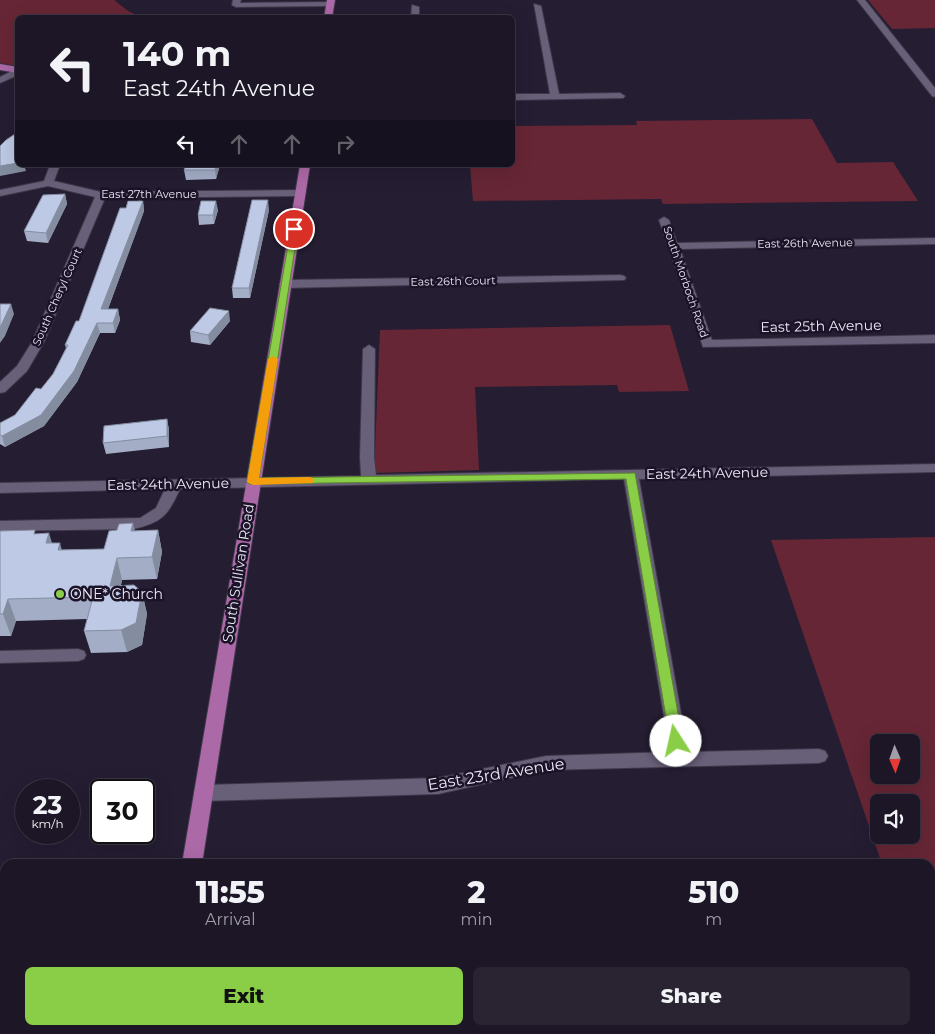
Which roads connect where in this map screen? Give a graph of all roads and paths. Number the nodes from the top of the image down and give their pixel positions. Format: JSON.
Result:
{"nodes":[{"id":1,"x":237,"y":0,"type":"edge"},
{"id":2,"x":861,"y":0,"type":"edge"},
{"id":3,"x":295,"y":2,"type":"edge"},
{"id":4,"x":330,"y":2,"type":"edge"},
{"id":5,"x":537,"y":6,"type":"dead end"},
{"id":6,"x":416,"y":7,"type":"dead end"},
{"id":7,"x":328,"y":15,"type":"edge"},
{"id":8,"x":415,"y":15,"type":"edge"},
{"id":9,"x":0,"y":67,"type":"edge"},
{"id":10,"x":15,"y":70,"type":"edge"},
{"id":11,"x":15,"y":72,"type":"edge"},
{"id":12,"x":0,"y":80,"type":"edge"},
{"id":13,"x":935,"y":94,"type":"edge"},
{"id":14,"x":620,"y":96,"type":"dead end"},
{"id":15,"x":515,"y":97,"type":"edge"},
{"id":16,"x":555,"y":97,"type":"junction"},
{"id":17,"x":54,"y":167,"type":"edge"},
{"id":18,"x":305,"y":167,"type":"edge"},
{"id":19,"x":48,"y":183,"type":"junction"},
{"id":20,"x":0,"y":193,"type":"edge"},
{"id":21,"x":300,"y":193,"type":"junction"},
{"id":22,"x":101,"y":195,"type":"junction"},
{"id":23,"x":664,"y":220,"type":"dead end"},
{"id":24,"x":935,"y":241,"type":"edge"},
{"id":25,"x":674,"y":246,"type":"junction"},
{"id":26,"x":620,"y":278,"type":"dead end"},
{"id":27,"x":285,"y":284,"type":"junction"},
{"id":28,"x":935,"y":339,"type":"edge"},
{"id":29,"x":707,"y":344,"type":"joint"},
{"id":30,"x":369,"y":349,"type":"dead end"},
{"id":31,"x":0,"y":389,"type":"edge"},
{"id":32,"x":935,"y":468,"type":"edge"},
{"id":33,"x":631,"y":475,"type":"junction"},
{"id":34,"x":369,"y":480,"type":"junction"},
{"id":35,"x":253,"y":482,"type":"junction"},
{"id":36,"x":175,"y":484,"type":"junction"},
{"id":37,"x":0,"y":488,"type":"edge"},
{"id":38,"x":0,"y":526,"type":"edge"},
{"id":39,"x":78,"y":655,"type":"dead end"},
{"id":40,"x":0,"y":657,"type":"edge"},
{"id":41,"x":819,"y":756,"type":"dead end"},
{"id":42,"x":680,"y":760,"type":"junction"},
{"id":43,"x":203,"y":793,"type":"junction"},
{"id":44,"x":193,"y":859,"type":"edge"}],
"edges":[{"from":1,"to":3,"type":"street"},
{"from":2,"to":13,"type":"street"},
{"from":3,"to":4,"type":"street"},
{"from":4,"to":7,"type":"main road"},
{"from":5,"to":16,"type":"street"},
{"from":6,"to":8,"type":"street"},
{"from":9,"to":10,"type":"main road"},
{"from":11,"to":12,"type":"street"},
{"from":14,"to":16,"type":"street"},
{"from":15,"to":16,"type":"street"},
{"from":17,"to":19,"type":"street"},
{"from":18,"to":21,"type":"main road","name":"South Sullivan Road"},
{"from":19,"to":20,"type":"street","name":"East 27th Avenue"},
{"from":19,"to":22,"type":"street","name":"East 27th Avenue"},
{"from":21,"to":22,"type":"street","name":"East 27th Avenue"},
{"from":21,"to":27,"type":"main road","name":"South Sullivan Road"},
{"from":22,"to":31,"type":"street","name":"South Cheryl Court"},
{"from":23,"to":25,"type":"street","name":"South Morboch Road"},
{"from":24,"to":25,"type":"street","name":"East 26th Avenue"},
{"from":25,"to":29,"type":"street","name":"South Morboch Road"},
{"from":26,"to":27,"type":"street","name":"East 26th Court"},
{"from":27,"to":35,"type":"main road","name":"South Sullivan Road"},
{"from":28,"to":29,"type":"street","name":"East 25th Avenue"},
{"from":30,"to":34,"type":"street"},
{"from":32,"to":33,"type":"street","name":"East 24th Avenue"},
{"from":33,"to":34,"type":"street","name":"East 24th Avenue"},
{"from":33,"to":42,"type":"street"},
{"from":34,"to":35,"type":"street","name":"East 24th Avenue"},
{"from":35,"to":36,"type":"street","name":"East 24th Avenue"},
{"from":35,"to":43,"type":"main road","name":"South Sullivan Road"},
{"from":36,"to":37,"type":"street","name":"East 24th Avenue"},
{"from":36,"to":38,"type":"street"},
{"from":39,"to":40,"type":"street"},
{"from":41,"to":42,"type":"street","name":"East 23rd Avenue"},
{"from":42,"to":43,"type":"street","name":"East 23rd Avenue"},
{"from":43,"to":44,"type":"main road","name":"South Sullivan Road"}]}
